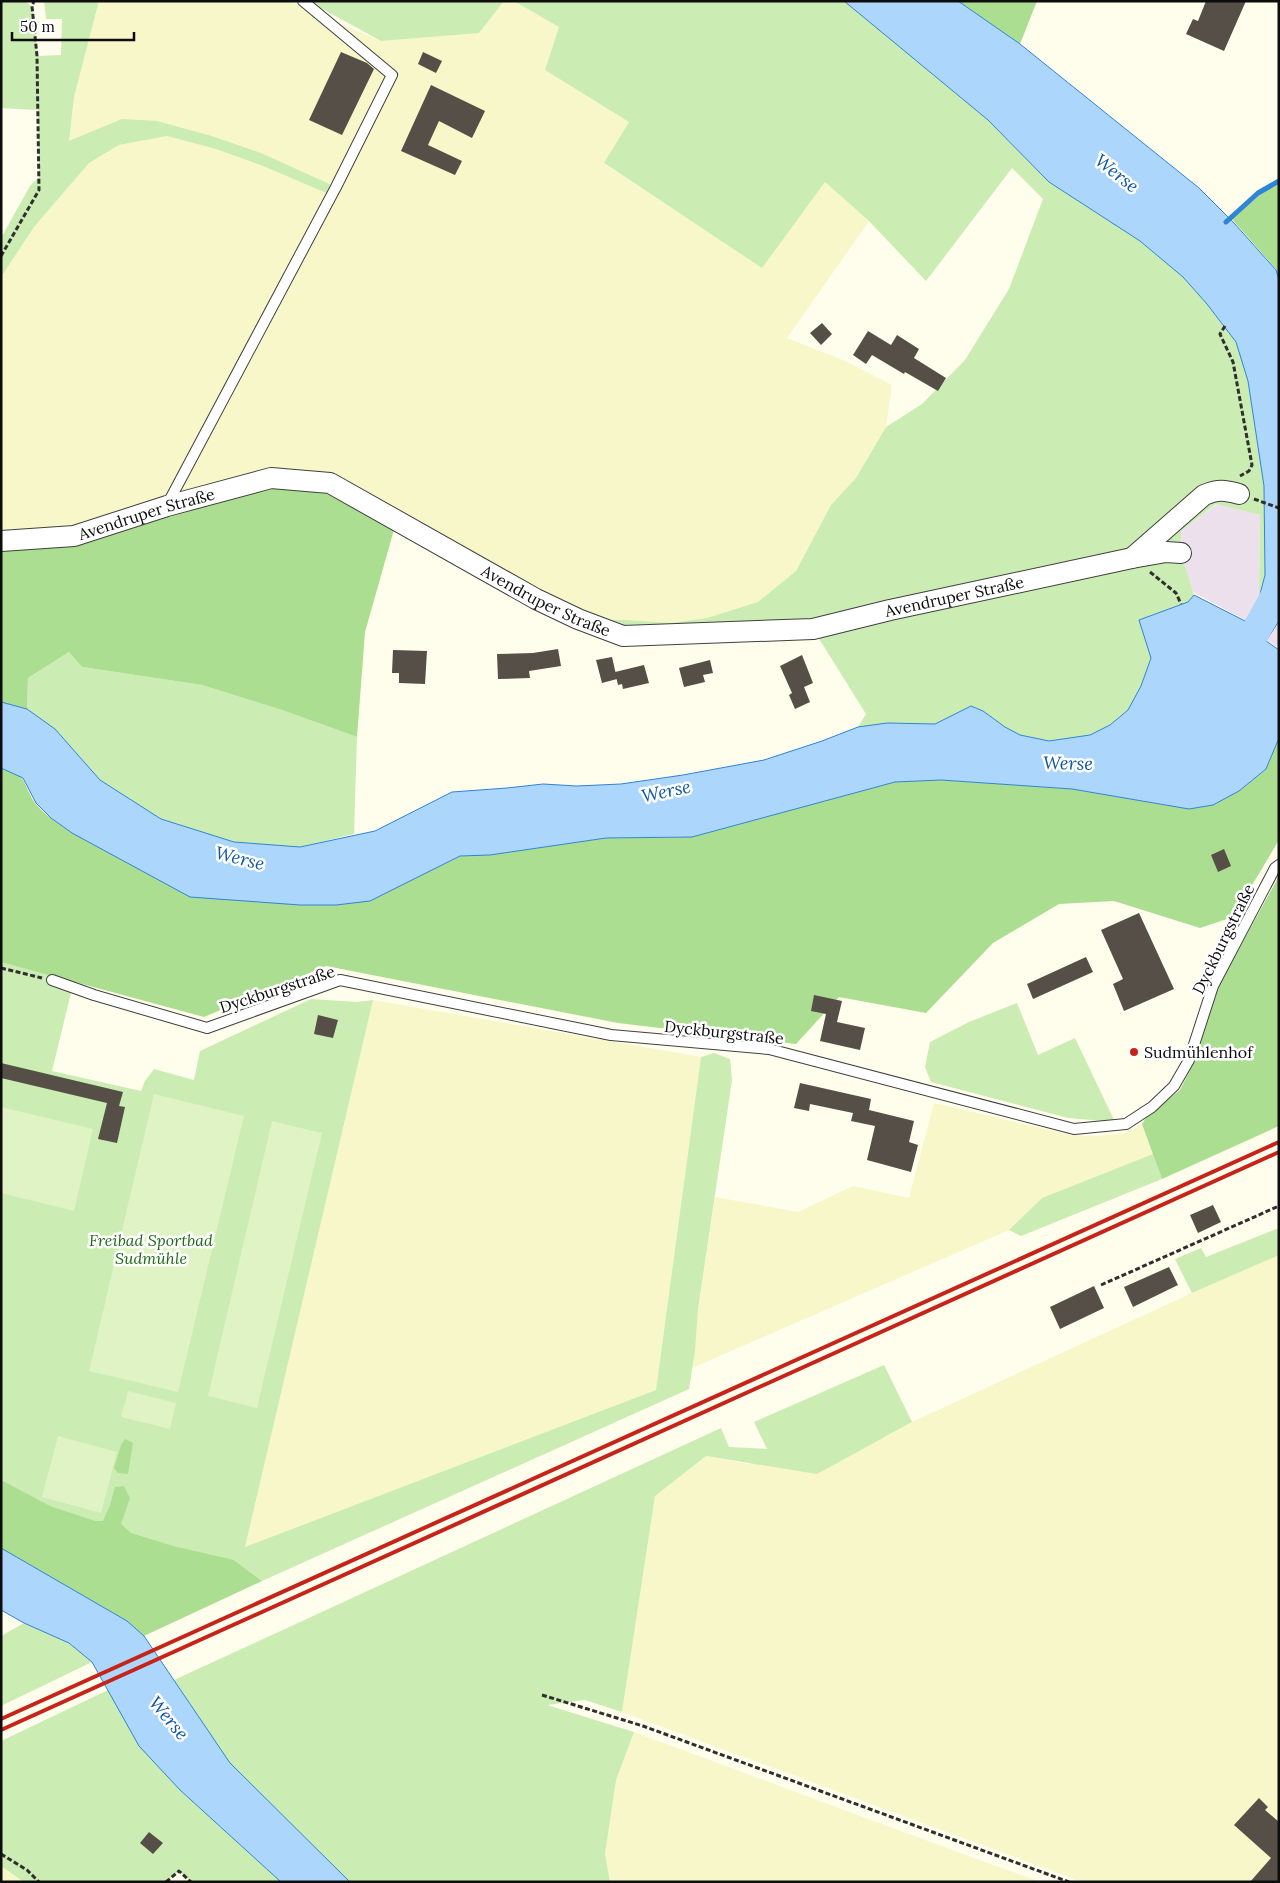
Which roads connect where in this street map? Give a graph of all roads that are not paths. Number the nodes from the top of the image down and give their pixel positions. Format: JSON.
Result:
{"nodes":[{"id":1,"x":303,"y":1,"type":"edge"},
{"id":2,"x":1239,"y":494,"type":"road end"},
{"id":3,"x":166,"y":506,"type":"junction"},
{"id":4,"x":1,"y":541,"type":"edge"},
{"id":5,"x":1181,"y":552,"type":"dead end"},
{"id":6,"x":1132,"y":558,"type":"junction"},
{"id":7,"x":1279,"y":865,"type":"edge"},
{"id":8,"x":52,"y":980,"type":"road end"}],
"edges":[{"from":1,"to":3,"type":"lane"},
{"from":2,"to":6,"type":"street","name":"Avendruper Straße"},
{"from":3,"to":4,"type":"street","name":"Avendruper Straße"},
{"from":3,"to":6,"type":"street","name":"Avendruper Straße"},
{"from":5,"to":6,"type":"street"},
{"from":7,"to":8,"type":"lane","name":"Dyckburgstraße"}]}
